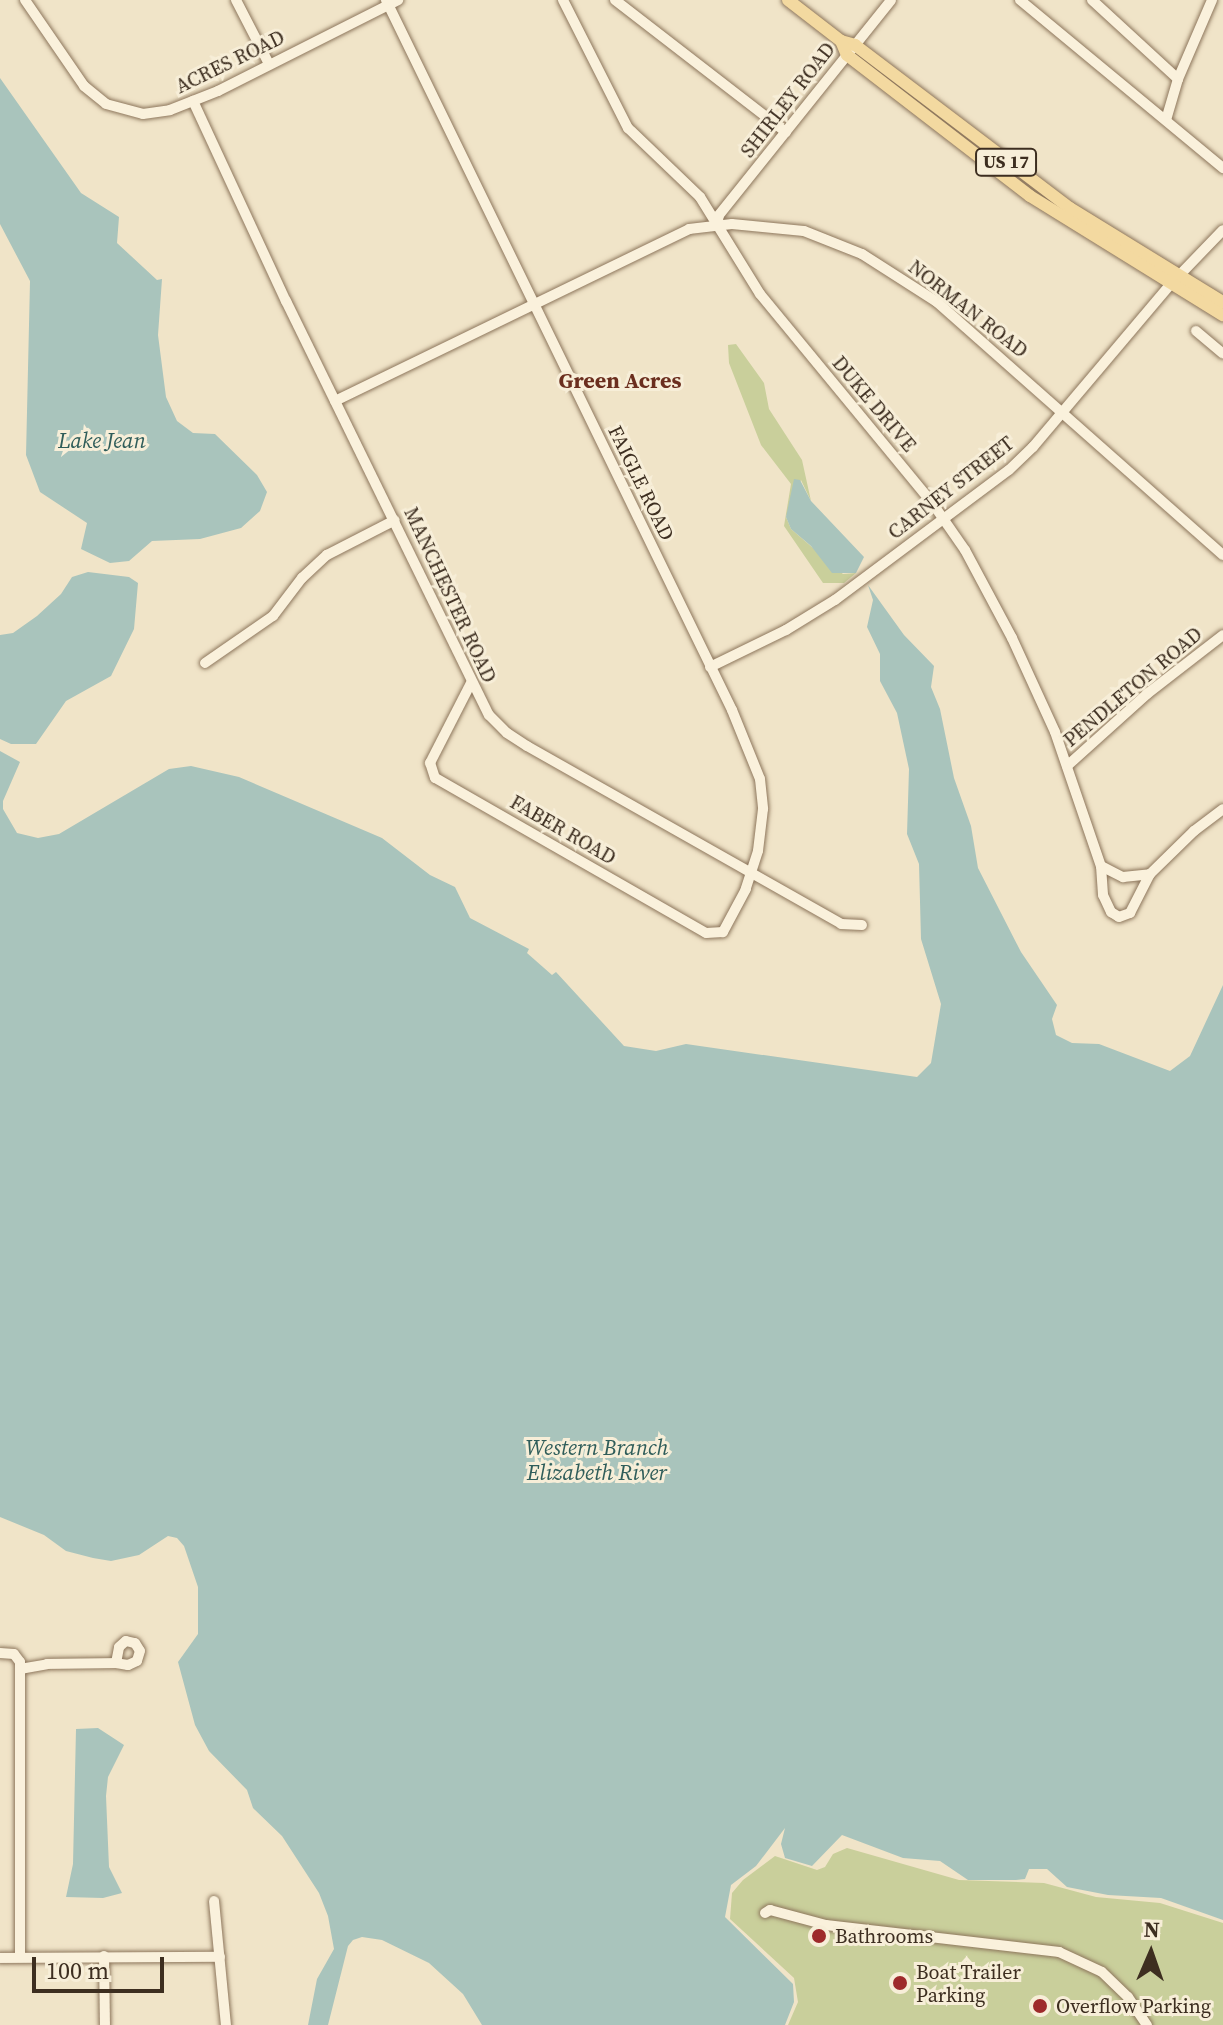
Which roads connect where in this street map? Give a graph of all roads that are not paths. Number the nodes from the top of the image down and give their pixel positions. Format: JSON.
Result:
{"nodes":[{"id":1,"x":25,"y":0,"type":"edge"},
{"id":2,"x":236,"y":0,"type":"edge"},
{"id":3,"x":563,"y":0,"type":"edge"},
{"id":4,"x":615,"y":0,"type":"edge"},
{"id":5,"x":788,"y":0,"type":"edge"},
{"id":6,"x":891,"y":0,"type":"edge"},
{"id":7,"x":1020,"y":0,"type":"edge"},
{"id":8,"x":1092,"y":0,"type":"edge"},
{"id":9,"x":1212,"y":0,"type":"edge"},
{"id":10,"x":391,"y":2,"type":"edge"},
{"id":11,"x":851,"y":50,"type":"junction"},
{"id":12,"x":269,"y":64,"type":"junction"},
{"id":13,"x":1178,"y":79,"type":"junction"},
{"id":14,"x":193,"y":101,"type":"junction"},
{"id":15,"x":1166,"y":120,"type":"junction"},
{"id":16,"x":786,"y":132,"type":"junction"},
{"id":17,"x":1223,"y":168,"type":"edge"},
{"id":18,"x":717,"y":224,"type":"junction"},
{"id":19,"x":1223,"y":230,"type":"edge"},
{"id":20,"x":1174,"y":281,"type":"junction"},
{"id":21,"x":1223,"y":302,"type":"edge"},
{"id":22,"x":533,"y":305,"type":"junction"},
{"id":23,"x":1223,"y":315,"type":"edge"},
{"id":24,"x":1196,"y":331,"type":"dead end"},
{"id":25,"x":1223,"y":354,"type":"edge"},
{"id":26,"x":335,"y":401,"type":"junction"},
{"id":27,"x":1063,"y":412,"type":"junction"},
{"id":28,"x":944,"y":519,"type":"junction"},
{"id":29,"x":395,"y":520,"type":"junction"},
{"id":30,"x":1223,"y":555,"type":"edge"},
{"id":31,"x":1223,"y":635,"type":"edge"},
{"id":32,"x":205,"y":663,"type":"dead end"},
{"id":33,"x":710,"y":667,"type":"junction"},
{"id":34,"x":471,"y":683,"type":"junction"},
{"id":35,"x":1067,"y":766,"type":"junction"},
{"id":36,"x":1223,"y":809,"type":"edge"},
{"id":37,"x":1101,"y":866,"type":"junction"},
{"id":38,"x":752,"y":874,"type":"junction"},
{"id":39,"x":1150,"y":874,"type":"junction"},
{"id":40,"x":862,"y":925,"type":"dead end"},
{"id":41,"x":706,"y":933,"type":"joint"},
{"id":42,"x":0,"y":1653,"type":"edge"},
{"id":43,"x":116,"y":1663,"type":"dead end"},
{"id":44,"x":20,"y":1669,"type":"junction"},
{"id":45,"x":214,"y":1901,"type":"dead end"},
{"id":46,"x":765,"y":1913,"type":"dead end"},
{"id":47,"x":104,"y":1956,"type":"junction"},
{"id":48,"x":20,"y":1957,"type":"junction"},
{"id":49,"x":220,"y":1957,"type":"junction"},
{"id":50,"x":0,"y":1958,"type":"edge"},
{"id":51,"x":105,"y":2025,"type":"edge"},
{"id":52,"x":226,"y":2025,"type":"edge"},
{"id":53,"x":1147,"y":2025,"type":"edge"}],
"edges":[{"from":1,"to":14,"type":"street","name":"ACRES ROAD"},
{"from":2,"to":12,"type":"street"},
{"from":3,"to":18,"type":"street","name":"DUKE DRIVE"},
{"from":4,"to":16,"type":"street"},
{"from":5,"to":11,"type":"main road","number":"US 17"},
{"from":6,"to":11,"type":"street","name":"SHIRLEY ROAD"},
{"from":7,"to":15,"type":"street"},
{"from":8,"to":13,"type":"street"},
{"from":9,"to":13,"type":"street"},
{"from":10,"to":12,"type":"street","name":"ACRES ROAD"},
{"from":10,"to":22,"type":"street","name":"FAIGLE ROAD"},
{"from":11,"to":16,"type":"street","name":"SHIRLEY ROAD"},
{"from":11,"to":20,"type":"main road","number":"US 17"},
{"from":12,"to":14,"type":"street","name":"ACRES ROAD"},
{"from":13,"to":15,"type":"street"},
{"from":14,"to":26,"type":"street","name":"MANCHESTER ROAD"},
{"from":15,"to":17,"type":"street"},
{"from":16,"to":18,"type":"street","name":"SHIRLEY ROAD"},
{"from":18,"to":22,"type":"street","name":"NORMAN ROAD"},
{"from":18,"to":27,"type":"street","name":"NORMAN ROAD"},
{"from":18,"to":28,"type":"street","name":"DUKE DRIVE"},
{"from":19,"to":20,"type":"street","name":"CARNEY STREET"},
{"from":20,"to":21,"type":"main road","number":"US 17"},
{"from":20,"to":23,"type":"main road","number":"US 17"},
{"from":20,"to":27,"type":"street","name":"CARNEY STREET"},
{"from":22,"to":26,"type":"street","name":"NORMAN ROAD"},
{"from":22,"to":33,"type":"street","name":"FAIGLE ROAD"},
{"from":24,"to":25,"type":"street"},
{"from":26,"to":29,"type":"street","name":"MANCHESTER ROAD"},
{"from":27,"to":28,"type":"street","name":"CARNEY STREET"},
{"from":27,"to":30,"type":"street","name":"NORMAN ROAD"},
{"from":28,"to":33,"type":"street","name":"CARNEY STREET"},
{"from":28,"to":35,"type":"street","name":"DUKE DRIVE"},
{"from":29,"to":32,"type":"street"},
{"from":29,"to":34,"type":"street","name":"MANCHESTER ROAD"},
{"from":31,"to":35,"type":"street","name":"PENDLETON ROAD"},
{"from":33,"to":38,"type":"street","name":"FAIGLE ROAD"},
{"from":34,"to":38,"type":"street","name":"MANCHESTER ROAD"},
{"from":34,"to":41,"type":"street","name":"FABER ROAD"},
{"from":35,"to":37,"type":"street","name":"DUKE DRIVE"},
{"from":36,"to":39,"type":"street","name":"DUKE DRIVE"},
{"from":37,"to":39,"type":"street"},
{"from":37,"to":39,"type":"street","name":"DUKE DRIVE"},
{"from":38,"to":40,"type":"street","name":"MANCHESTER ROAD"},
{"from":38,"to":41,"type":"street","name":"FAIGLE ROAD"},
{"from":42,"to":44,"type":"street"},
{"from":43,"to":44,"type":"street"},
{"from":44,"to":48,"type":"street"},
{"from":45,"to":49,"type":"street"},
{"from":46,"to":53,"type":"street"},
{"from":47,"to":48,"type":"street"},
{"from":47,"to":49,"type":"street"},
{"from":47,"to":51,"type":"street"},
{"from":48,"to":50,"type":"street"},
{"from":49,"to":52,"type":"street"}]}
